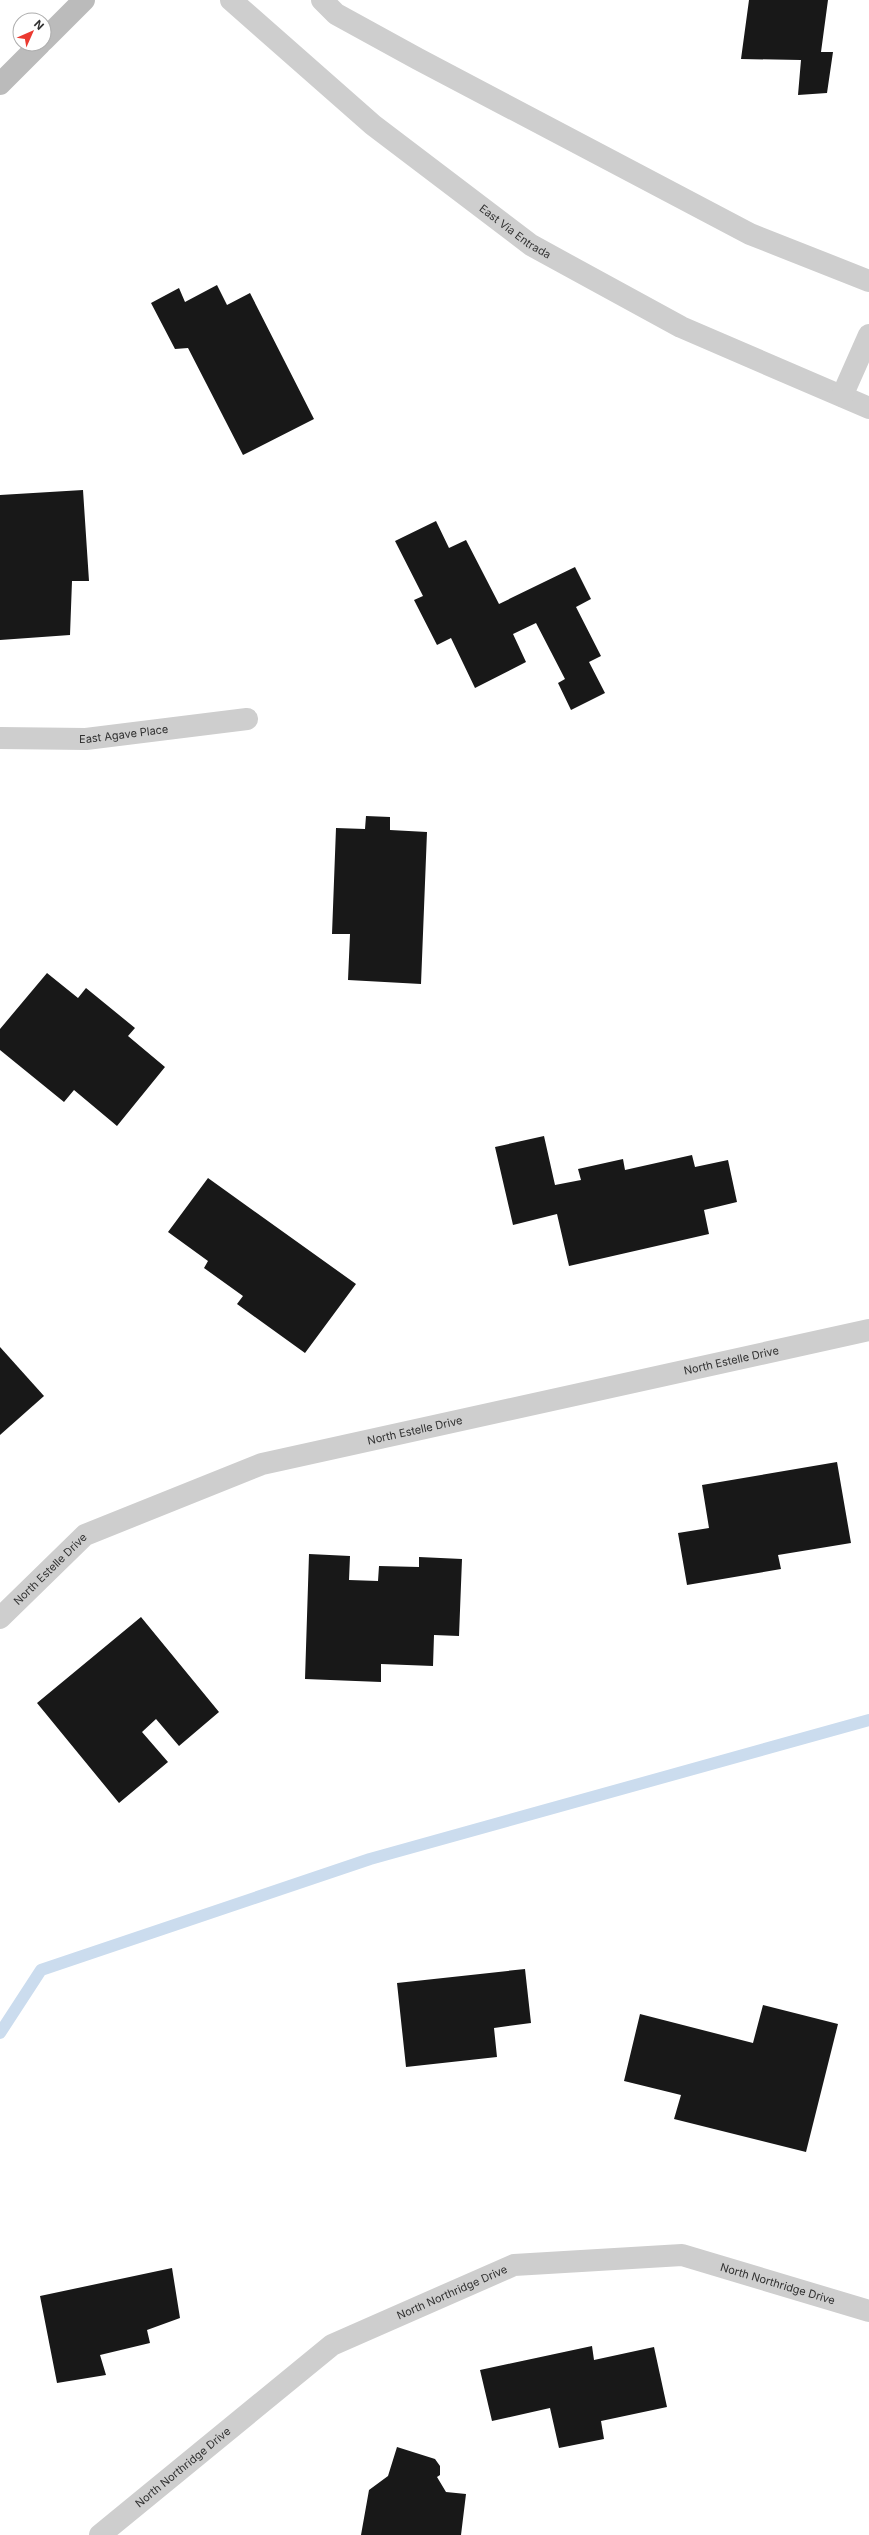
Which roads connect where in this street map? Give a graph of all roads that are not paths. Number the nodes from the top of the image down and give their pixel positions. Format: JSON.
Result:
{"nodes":[{"id":1,"x":84,"y":0,"type":"edge"},
{"id":2,"x":231,"y":0,"type":"edge"},
{"id":3,"x":322,"y":0,"type":"edge"},
{"id":4,"x":52,"y":32,"type":"edge"},
{"id":5,"x":32,"y":52,"type":"edge"},
{"id":6,"x":0,"y":84,"type":"edge"},
{"id":7,"x":869,"y":281,"type":"edge"},
{"id":8,"x":869,"y":335,"type":"edge"},
{"id":9,"x":842,"y":396,"type":"junction"},
{"id":10,"x":869,"y":408,"type":"edge"},
{"id":11,"x":247,"y":719,"type":"dead end"},
{"id":12,"x":0,"y":738,"type":"edge"},
{"id":13,"x":869,"y":1330,"type":"edge"},
{"id":14,"x":0,"y":1618,"type":"edge"},
{"id":15,"x":869,"y":2311,"type":"edge"},
{"id":16,"x":100,"y":2535,"type":"edge"}],
"edges":[{"from":1,"to":4,"type":"main road"},
{"from":2,"to":9,"type":"street","name":"East Via Entrada"},
{"from":3,"to":7,"type":"street"},
{"from":5,"to":6,"type":"main road"},
{"from":8,"to":9,"type":"street"},
{"from":9,"to":10,"type":"street","name":"East Via Entrada"},
{"from":11,"to":12,"type":"street","name":"East Agave Place"},
{"from":13,"to":14,"type":"street","name":"North Estelle Drive"},
{"from":15,"to":16,"type":"street","name":"North Northridge Drive"}]}
